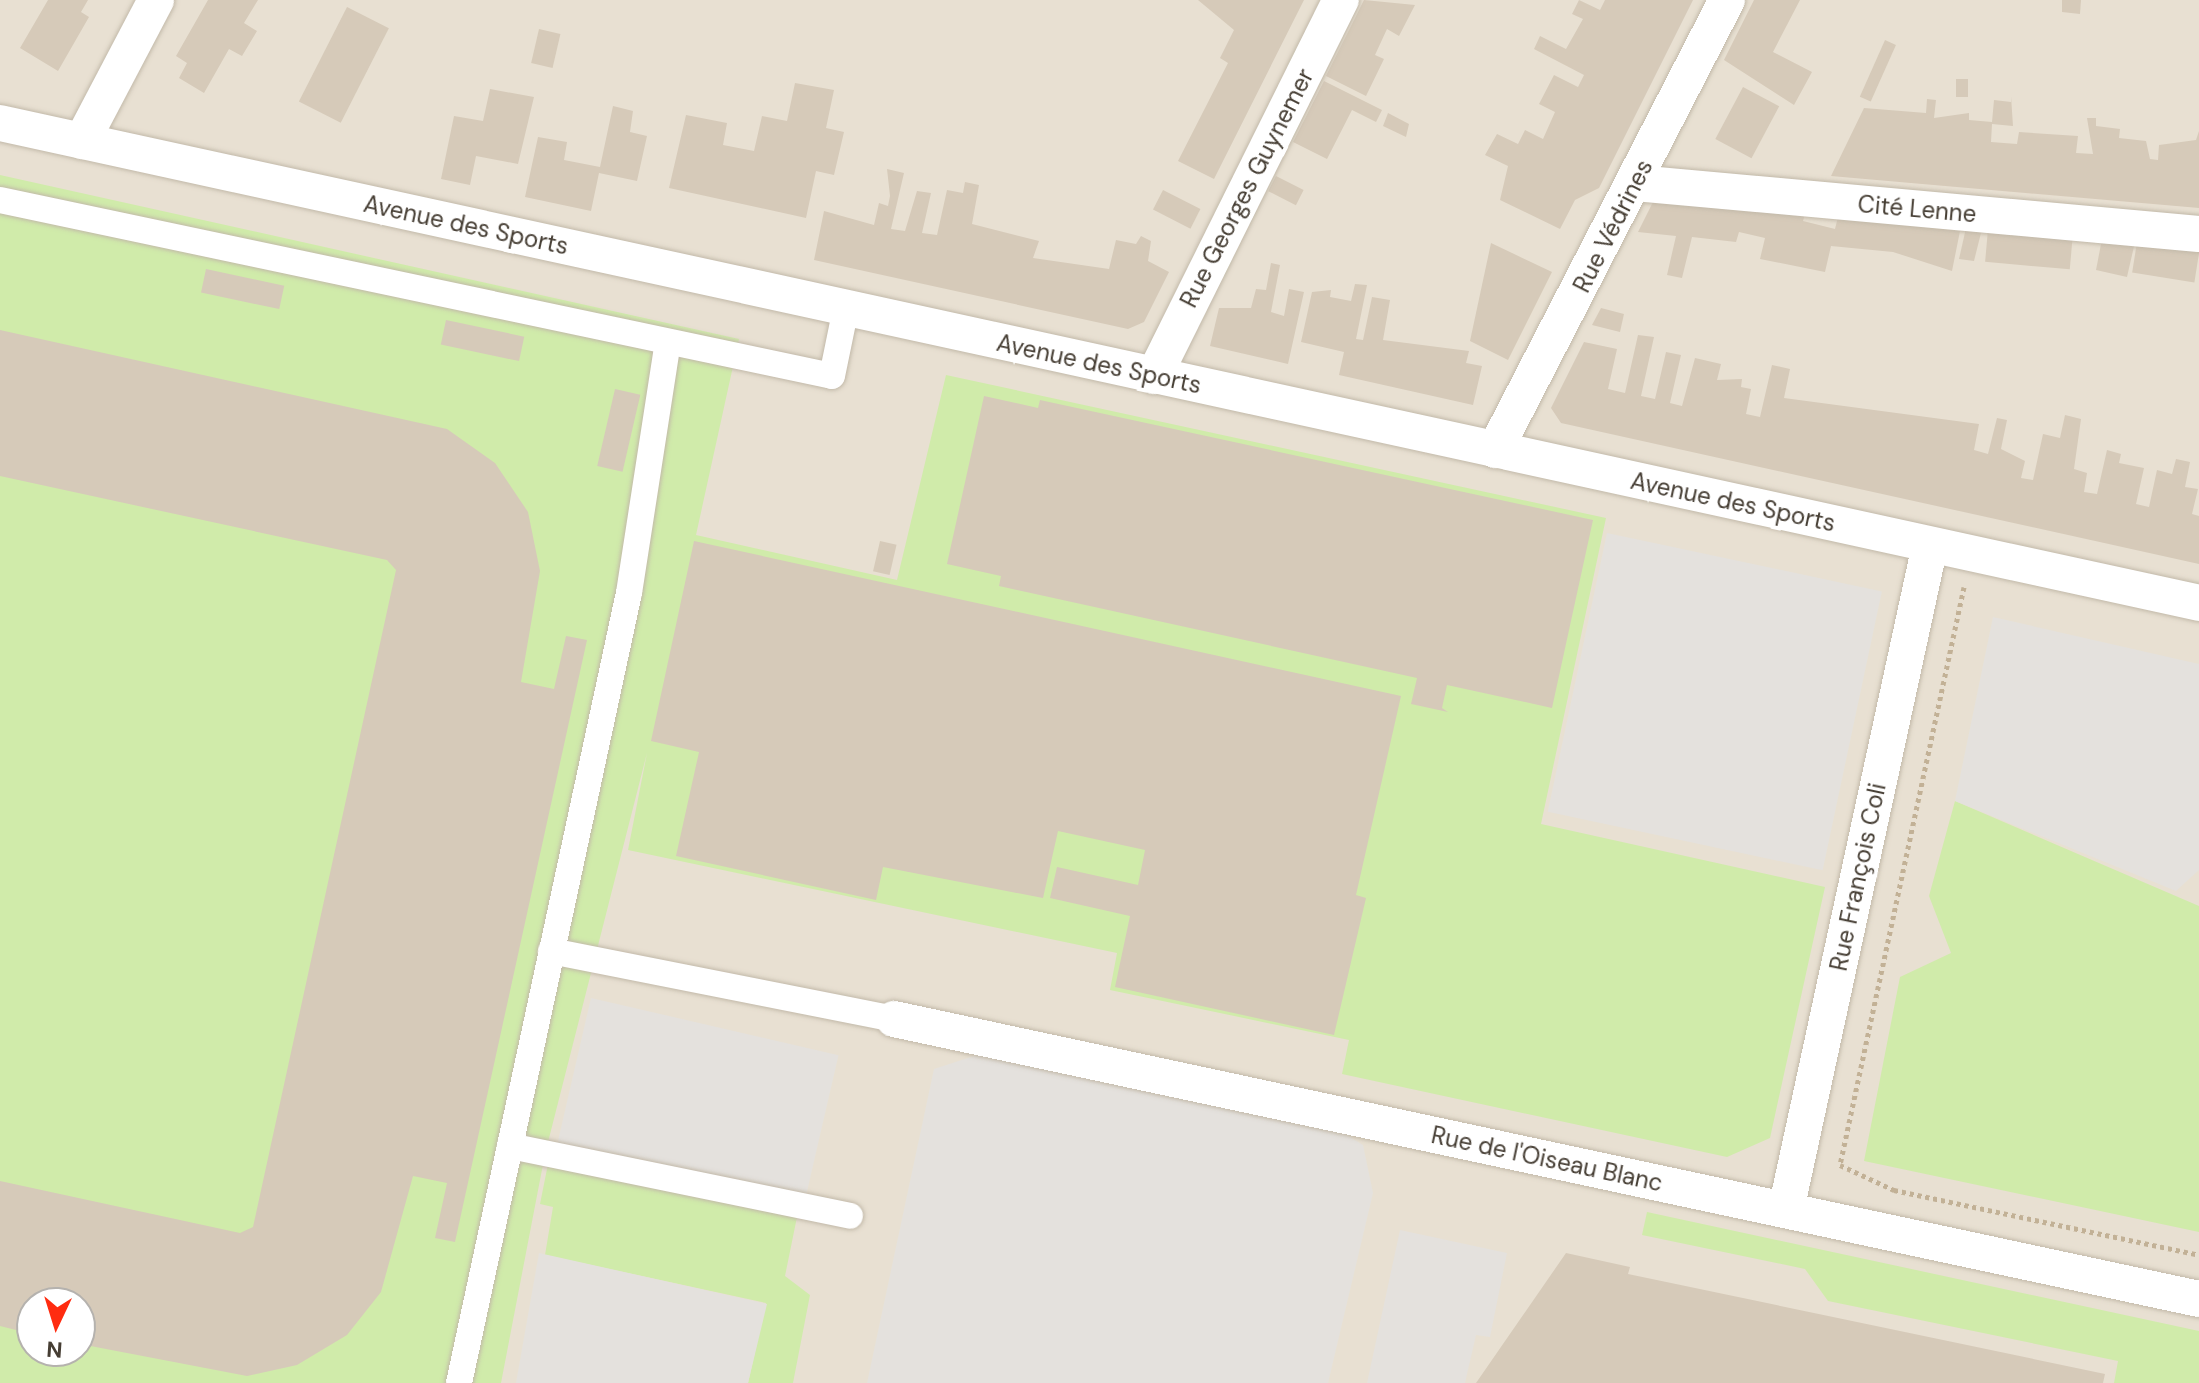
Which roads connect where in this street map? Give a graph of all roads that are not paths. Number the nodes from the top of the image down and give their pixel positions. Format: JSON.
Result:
{"nodes":[{"id":1,"x":156,"y":0,"type":"edge"},
{"id":2,"x":1341,"y":0,"type":"edge"},
{"id":3,"x":1727,"y":0,"type":"edge"},
{"id":4,"x":0,"y":123,"type":"edge"},
{"id":5,"x":82,"y":141,"type":"junction"},
{"id":6,"x":1635,"y":183,"type":"junction"},
{"id":7,"x":0,"y":200,"type":"edge"},
{"id":8,"x":2199,"y":234,"type":"edge"},
{"id":9,"x":846,"y":308,"type":"junction"},
{"id":10,"x":668,"y":342,"type":"junction"},
{"id":11,"x":1154,"y":376,"type":"junction"},
{"id":12,"x":1495,"y":450,"type":"junction"},
{"id":13,"x":1930,"y":545,"type":"junction"},
{"id":14,"x":2199,"y":603,"type":"edge"},
{"id":15,"x":551,"y":951,"type":"junction"},
{"id":16,"x":894,"y":1019,"type":"joint"},
{"id":17,"x":510,"y":1146,"type":"junction"},
{"id":18,"x":1786,"y":1210,"type":"junction"},
{"id":19,"x":850,"y":1216,"type":"dead end"},
{"id":20,"x":2199,"y":1299,"type":"edge"},
{"id":21,"x":459,"y":1383,"type":"edge"}],
"edges":[{"from":1,"to":5,"type":"street"},
{"from":2,"to":11,"type":"street","name":"Rue Georges Guynemer"},
{"from":3,"to":6,"type":"street","name":"Rue Védrines"},
{"from":4,"to":5,"type":"street","name":"Avenue des Sports"},
{"from":5,"to":9,"type":"street","name":"Avenue des Sports"},
{"from":6,"to":8,"type":"street","name":"Cité Lenne"},
{"from":6,"to":12,"type":"street","name":"Rue Védrines"},
{"from":7,"to":10,"type":"street"},
{"from":9,"to":10,"type":"street"},
{"from":9,"to":11,"type":"street","name":"Avenue des Sports"},
{"from":10,"to":15,"type":"street"},
{"from":11,"to":12,"type":"street","name":"Avenue des Sports"},
{"from":12,"to":13,"type":"street","name":"Avenue des Sports"},
{"from":13,"to":14,"type":"street","name":"Avenue des Sports"},
{"from":13,"to":18,"type":"street","name":"Rue François Coli"},
{"from":15,"to":16,"type":"street"},
{"from":15,"to":17,"type":"street"},
{"from":16,"to":18,"type":"street","name":"Rue de l'Oiseau Blanc"},
{"from":17,"to":19,"type":"street"},
{"from":17,"to":21,"type":"street"},
{"from":18,"to":20,"type":"street","name":"Rue de l'Oiseau Blanc"}]}
